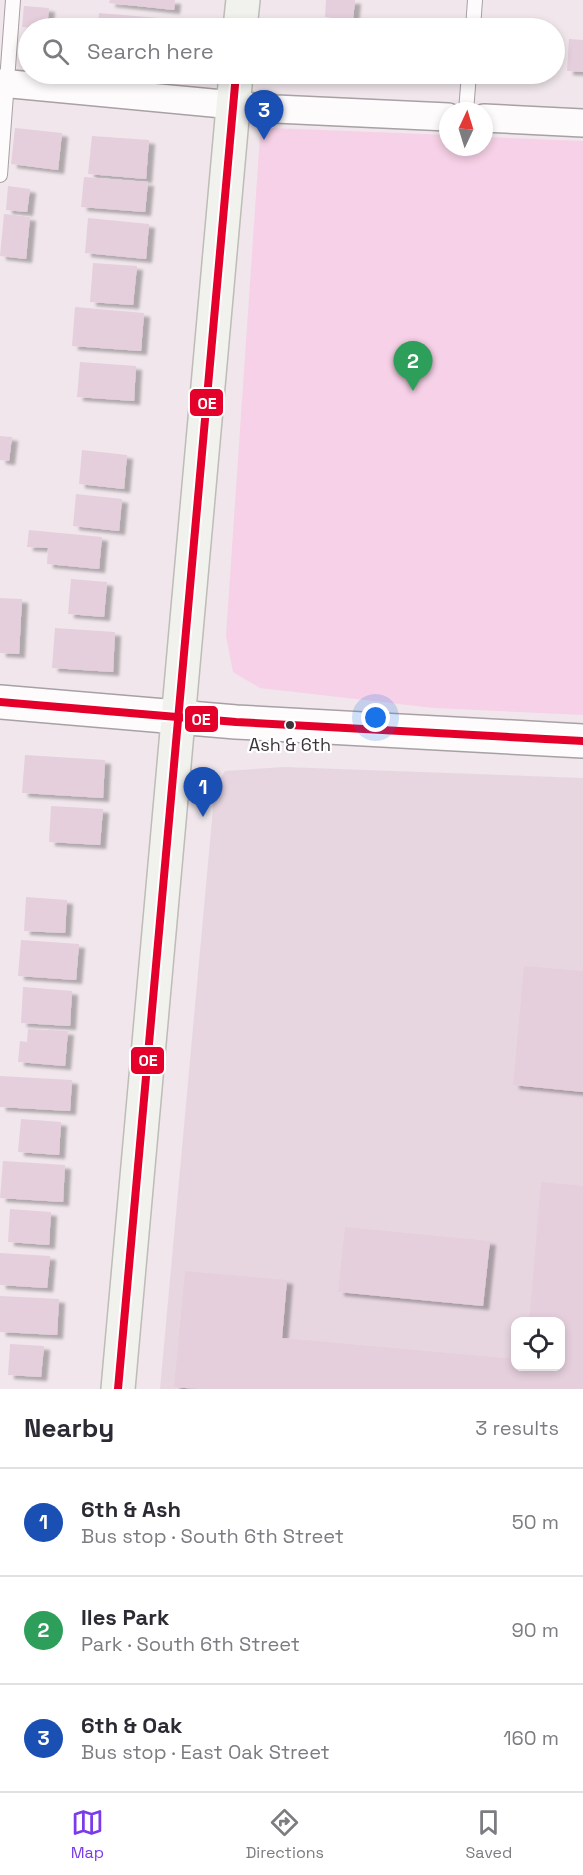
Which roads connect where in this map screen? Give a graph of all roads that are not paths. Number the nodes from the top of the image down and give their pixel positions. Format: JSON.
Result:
{"nodes":[{"id":1,"x":13,"y":0,"type":"edge"},
{"id":2,"x":243,"y":0,"type":"edge"},
{"id":3,"x":475,"y":0,"type":"edge"},
{"id":4,"x":241,"y":18,"type":"edge"},
{"id":5,"x":474,"y":18,"type":"edge"},
{"id":6,"x":4,"y":84,"type":"edge"},
{"id":7,"x":235,"y":84,"type":"edge"},
{"id":8,"x":468,"y":84,"type":"edge"},
{"id":9,"x":466,"y":102,"type":"edge"},
{"id":10,"x":232,"y":105,"type":"junction"},
{"id":11,"x":439,"y":117,"type":"edge"},
{"id":12,"x":493,"y":118,"type":"edge"},
{"id":13,"x":583,"y":123,"type":"edge"},
{"id":14,"x":0,"y":176,"type":"edge"},
{"id":15,"x":0,"y":702,"type":"edge"},
{"id":16,"x":178,"y":718,"type":"junction"},
{"id":17,"x":583,"y":741,"type":"edge"},
{"id":18,"x":118,"y":1389,"type":"edge"}],
"edges":[{"from":1,"to":6,"type":"lane"},
{"from":2,"to":4,"type":"main road"},
{"from":3,"to":5,"type":"lane"},
{"from":6,"to":10,"type":"street"},
{"from":6,"to":14,"type":"lane"},
{"from":7,"to":10,"type":"main road"},
{"from":8,"to":9,"type":"lane"},
{"from":10,"to":11,"type":"street"},
{"from":10,"to":16,"type":"main road"},
{"from":12,"to":13,"type":"street"},
{"from":15,"to":16,"type":"street"},
{"from":16,"to":17,"type":"street"},
{"from":16,"to":18,"type":"main road"}]}
